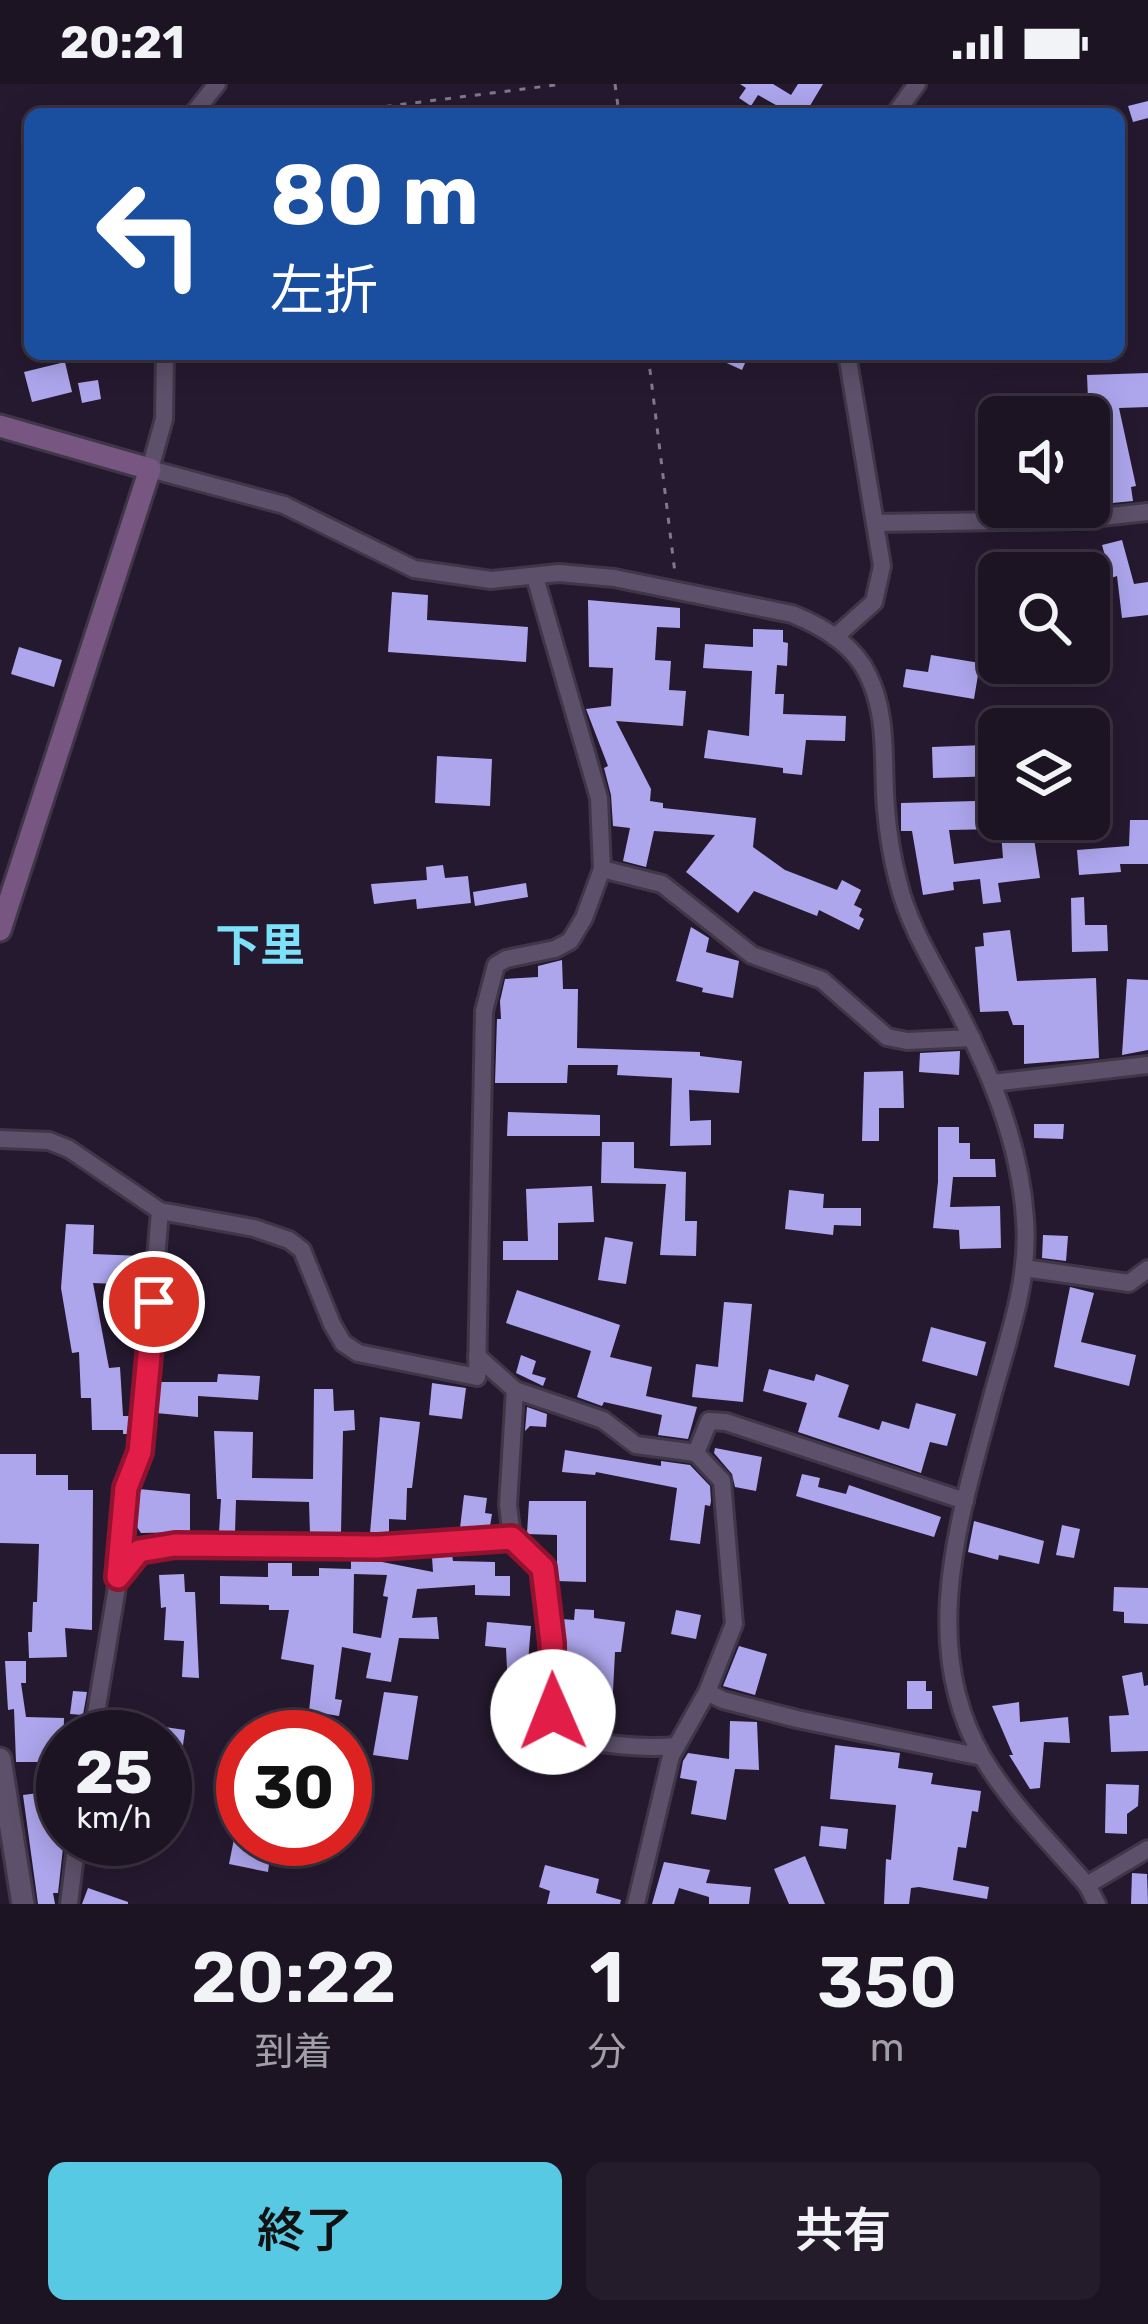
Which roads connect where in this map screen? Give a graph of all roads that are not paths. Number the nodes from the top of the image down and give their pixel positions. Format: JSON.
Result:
{"nodes":[{"id":1,"x":217,"y":84,"type":"edge"},
{"id":2,"x":198,"y":108,"type":"edge"},
{"id":3,"x":165,"y":360,"type":"edge"},
{"id":4,"x":848,"y":360,"type":"edge"},
{"id":5,"x":0,"y":426,"type":"edge"},
{"id":6,"x":150,"y":470,"type":"junction"},
{"id":7,"x":1148,"y":512,"type":"edge"},
{"id":8,"x":875,"y":523,"type":"junction"},
{"id":9,"x":535,"y":577,"type":"junction"},
{"id":10,"x":835,"y":637,"type":"junction"},
{"id":11,"x":602,"y":869,"type":"junction"},
{"id":12,"x":0,"y":930,"type":"edge"},
{"id":13,"x":972,"y":1038,"type":"junction"},
{"id":14,"x":1148,"y":1065,"type":"edge"},
{"id":15,"x":992,"y":1083,"type":"junction"},
{"id":16,"x":0,"y":1138,"type":"edge"},
{"id":17,"x":160,"y":1211,"type":"junction"},
{"id":18,"x":1024,"y":1268,"type":"junction"},
{"id":19,"x":1148,"y":1270,"type":"edge"},
{"id":20,"x":477,"y":1356,"type":"junction"},
{"id":21,"x":515,"y":1390,"type":"junction"},
{"id":22,"x":696,"y":1453,"type":"junction"},
{"id":23,"x":965,"y":1501,"type":"junction"},
{"id":24,"x":512,"y":1538,"type":"junction"},
{"id":25,"x":118,"y":1577,"type":"junction"},
{"id":26,"x":707,"y":1692,"type":"junction"},
{"id":27,"x":96,"y":1710,"type":"edge"},
{"id":28,"x":675,"y":1746,"type":"junction"},
{"id":29,"x":982,"y":1756,"type":"junction"},
{"id":30,"x":0,"y":1760,"type":"edge"},
{"id":31,"x":1148,"y":1849,"type":"edge"},
{"id":32,"x":74,"y":1866,"type":"edge"},
{"id":33,"x":1087,"y":1885,"type":"junction"},
{"id":34,"x":23,"y":1904,"type":"edge"},
{"id":35,"x":69,"y":1904,"type":"edge"},
{"id":36,"x":636,"y":1904,"type":"edge"},
{"id":37,"x":1096,"y":1904,"type":"edge"}],
"edges":[{"from":1,"to":2,"type":"street"},
{"from":3,"to":6,"type":"street"},
{"from":4,"to":8,"type":"street"},
{"from":5,"to":6,"type":"main road"},
{"from":6,"to":9,"type":"street"},
{"from":6,"to":12,"type":"main road"},
{"from":7,"to":8,"type":"street"},
{"from":8,"to":10,"type":"street"},
{"from":9,"to":10,"type":"street"},
{"from":9,"to":11,"type":"street"},
{"from":10,"to":13,"type":"street"},
{"from":11,"to":13,"type":"street"},
{"from":11,"to":20,"type":"street"},
{"from":13,"to":15,"type":"street"},
{"from":14,"to":15,"type":"street"},
{"from":15,"to":18,"type":"street"},
{"from":16,"to":17,"type":"street"},
{"from":17,"to":20,"type":"street"},
{"from":17,"to":25,"type":"street"},
{"from":18,"to":19,"type":"street"},
{"from":18,"to":23,"type":"street"},
{"from":20,"to":21,"type":"street"},
{"from":21,"to":22,"type":"street"},
{"from":21,"to":24,"type":"street"},
{"from":22,"to":23,"type":"street"},
{"from":22,"to":26,"type":"street"},
{"from":23,"to":29,"type":"street"},
{"from":24,"to":25,"type":"street"},
{"from":24,"to":28,"type":"street"},
{"from":25,"to":27,"type":"street"},
{"from":26,"to":28,"type":"street"},
{"from":26,"to":29,"type":"street"},
{"from":28,"to":36,"type":"street"},
{"from":29,"to":33,"type":"street"},
{"from":30,"to":34,"type":"street"},
{"from":31,"to":33,"type":"street"},
{"from":32,"to":35,"type":"street"},
{"from":33,"to":37,"type":"street"}]}
